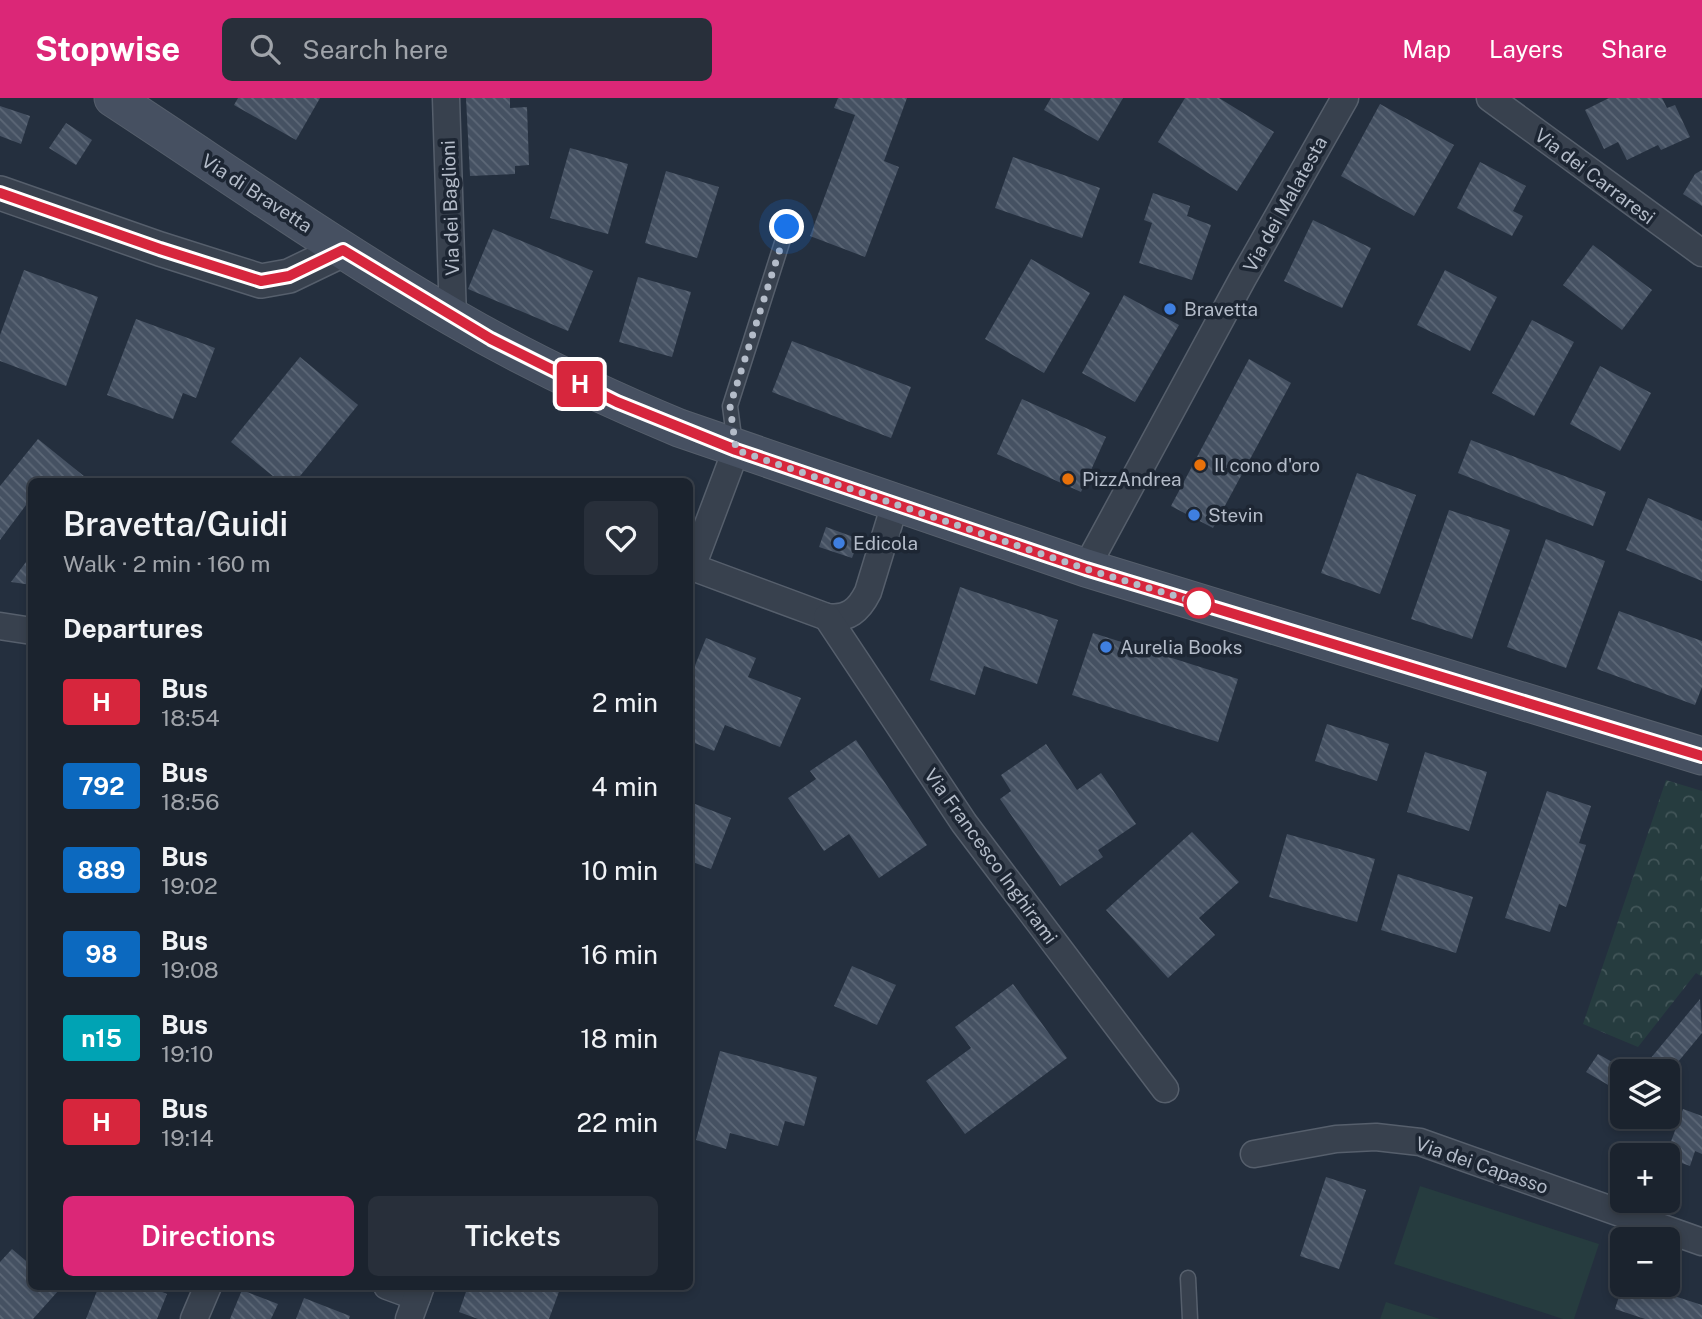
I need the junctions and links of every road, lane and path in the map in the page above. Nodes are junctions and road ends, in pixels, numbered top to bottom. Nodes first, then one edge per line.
1 (113, 98) edge
2 (446, 98) edge
3 (1345, 98) edge
4 (1490, 98) edge
5 (0, 193) edge
6 (787, 227) dead end
7 (343, 250) junction
8 (1702, 253) edge
9 (453, 318) junction
10 (736, 450) junction
11 (895, 504) junction
12 (693, 565) edge
13 (1086, 569) junction
14 (693, 571) edge
15 (827, 617) junction
16 (0, 626) edge
17 (28, 630) edge
18 (1702, 755) edge
19 (1165, 1089) dead end
20 (1254, 1154) dead end
21 (1702, 1242) edge
22 (1188, 1278) dead end
23 (206, 1290) edge
24 (395, 1290) edge
25 (416, 1301) edge
26 (194, 1319) edge
27 (1190, 1319) edge

1 - 7 main road, Via di Bravetta
2 - 9 street, Via dei Baglioni
3 - 13 street, Via dei Malatesta
4 - 8 street, Via dei Carraresi
5 - 7 street
6 - 10 lane
7 - 9 main road, Via di Bravetta
9 - 10 main road, Via di Bravetta
10 - 11 main road, Via di Bravetta
10 - 12 street
11 - 13 main road, Via di Bravetta
11 - 15 street
13 - 18 main road, Via di Bravetta
14 - 15 street
15 - 19 street, Via Francesco Inghirami
16 - 17 street
20 - 21 street, Via dei Capasso
22 - 27 lane
23 - 26 street
24 - 25 street

